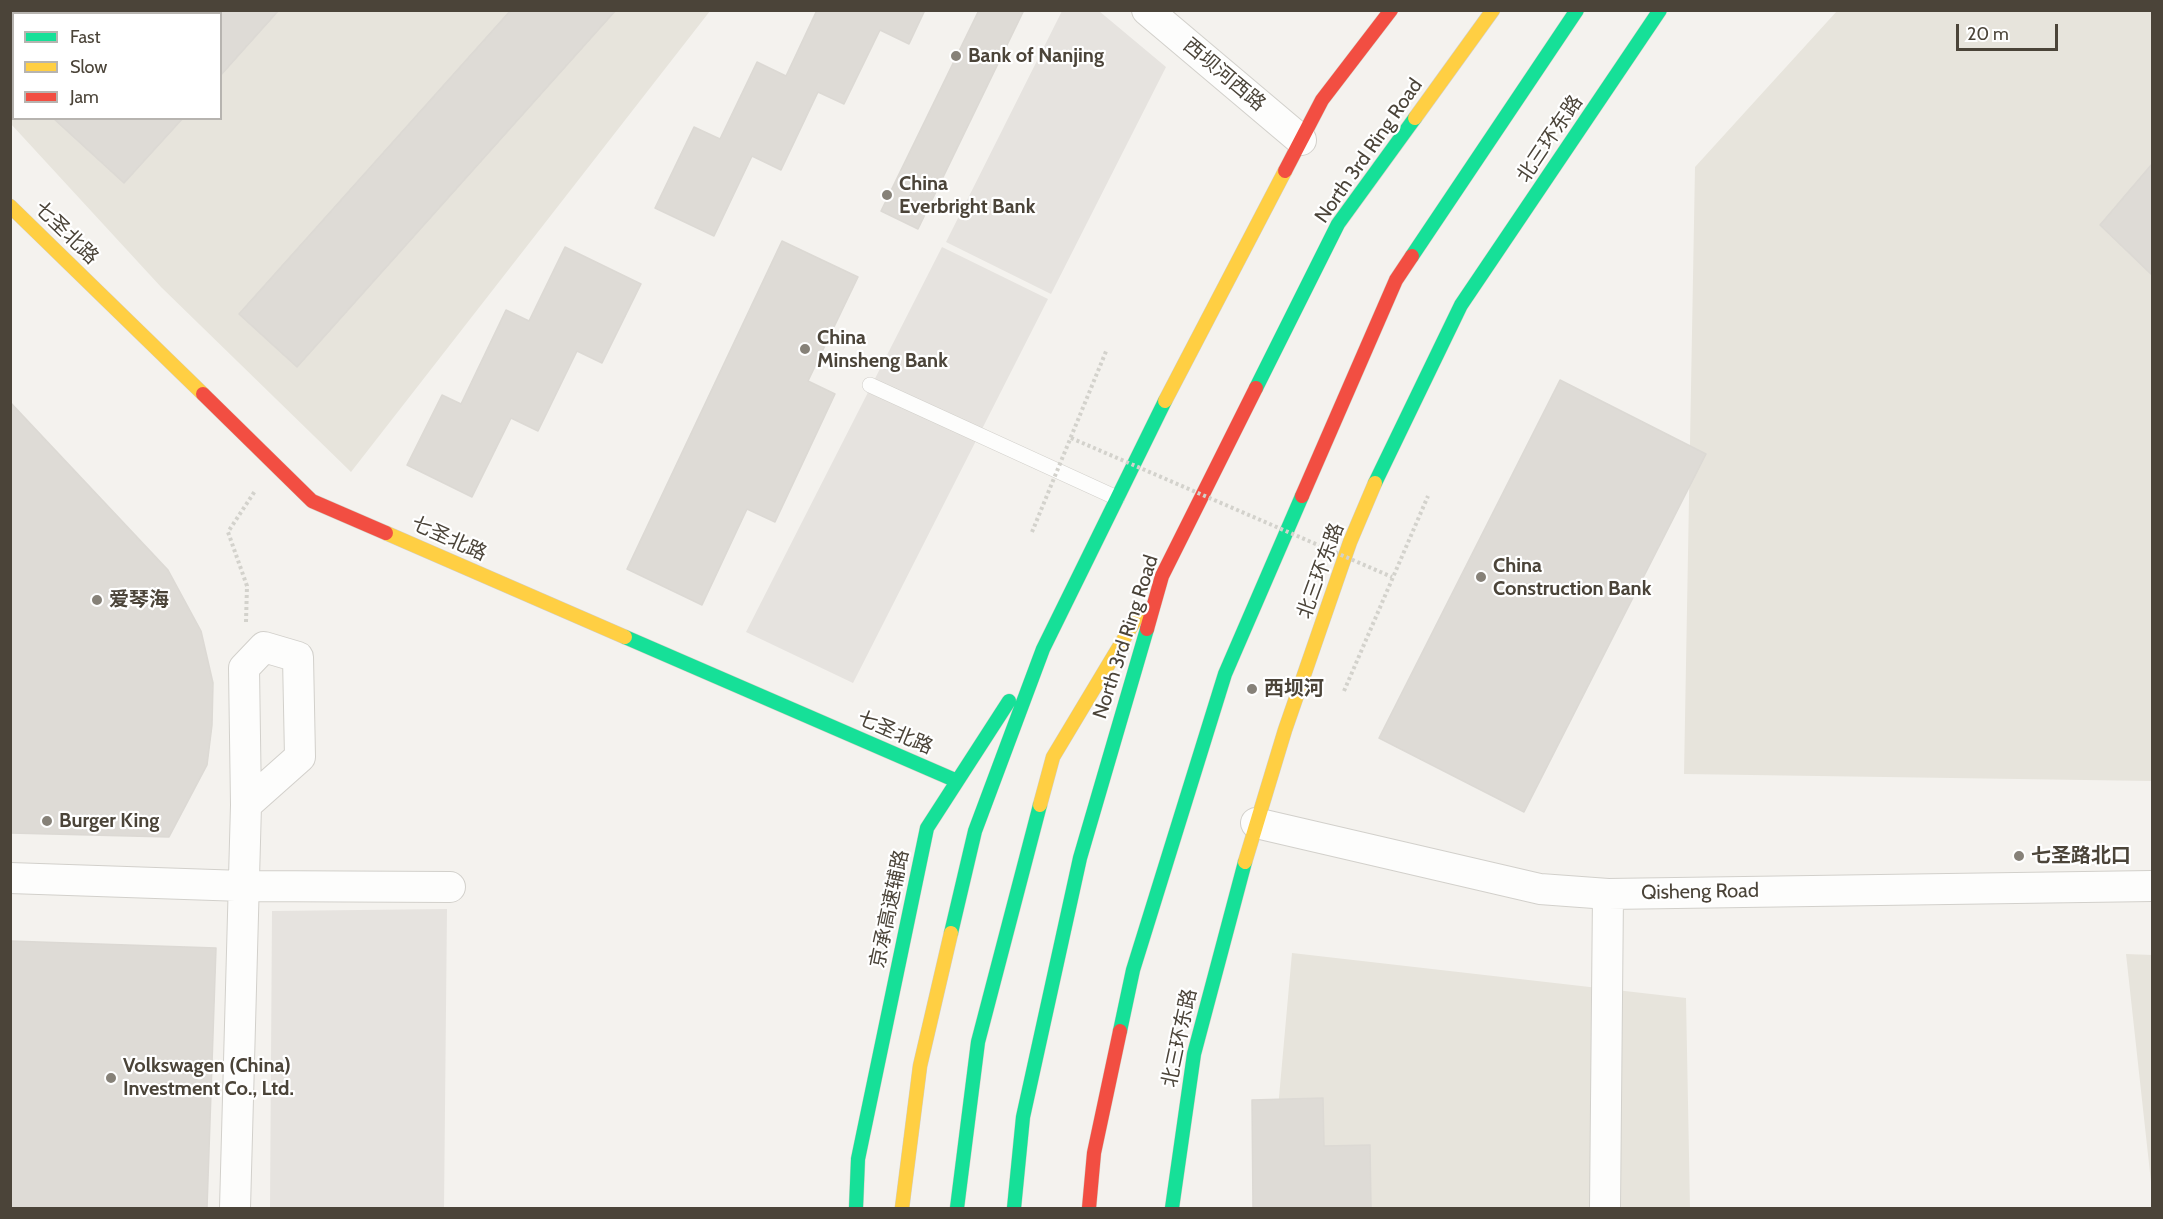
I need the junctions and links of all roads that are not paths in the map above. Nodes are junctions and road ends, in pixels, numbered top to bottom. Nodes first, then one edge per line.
1 (1147, 10) edge
2 (1391, 10) edge
3 (1493, 10) edge
4 (1577, 10) edge
5 (1660, 10) edge
6 (1301, 140) junction
7 (10, 206) edge
8 (870, 384) dead end
9 (1117, 498) junction
10 (1161, 576) junction
11 (1043, 649) junction
12 (957, 781) junction
13 (246, 805) junction
14 (1256, 823) junction
15 (10, 878) edge
16 (243, 886) junction
17 (2152, 886) edge
18 (450, 887) dead end
19 (1608, 894) junction
20 (235, 1209) edge
21 (856, 1209) edge
22 (902, 1209) edge
23 (957, 1209) edge
24 (1014, 1209) edge
25 (1089, 1209) edge
26 (1172, 1209) edge
27 (1605, 1209) edge

1 - 6 street, 西坝河西路
2 - 6 main road
3 - 10 main road, North 3rd Ring Road
4 - 25 main road
5 - 14 main road, 北三环东路
6 - 9 main road
7 - 12 main road, 七圣北路
8 - 9 lane
9 - 11 main road
10 - 23 main road
10 - 24 main road, North 3rd Ring Road
11 - 12 main road, 京承高速辅路
11 - 22 main road
12 - 21 main road, 京承高速辅路
13 - 13 street
13 - 16 street
14 - 19 street, Qisheng Road
14 - 26 main road, 北三环东路
15 - 16 street
16 - 18 street
16 - 20 street
17 - 19 street, Qisheng Road
19 - 27 street

